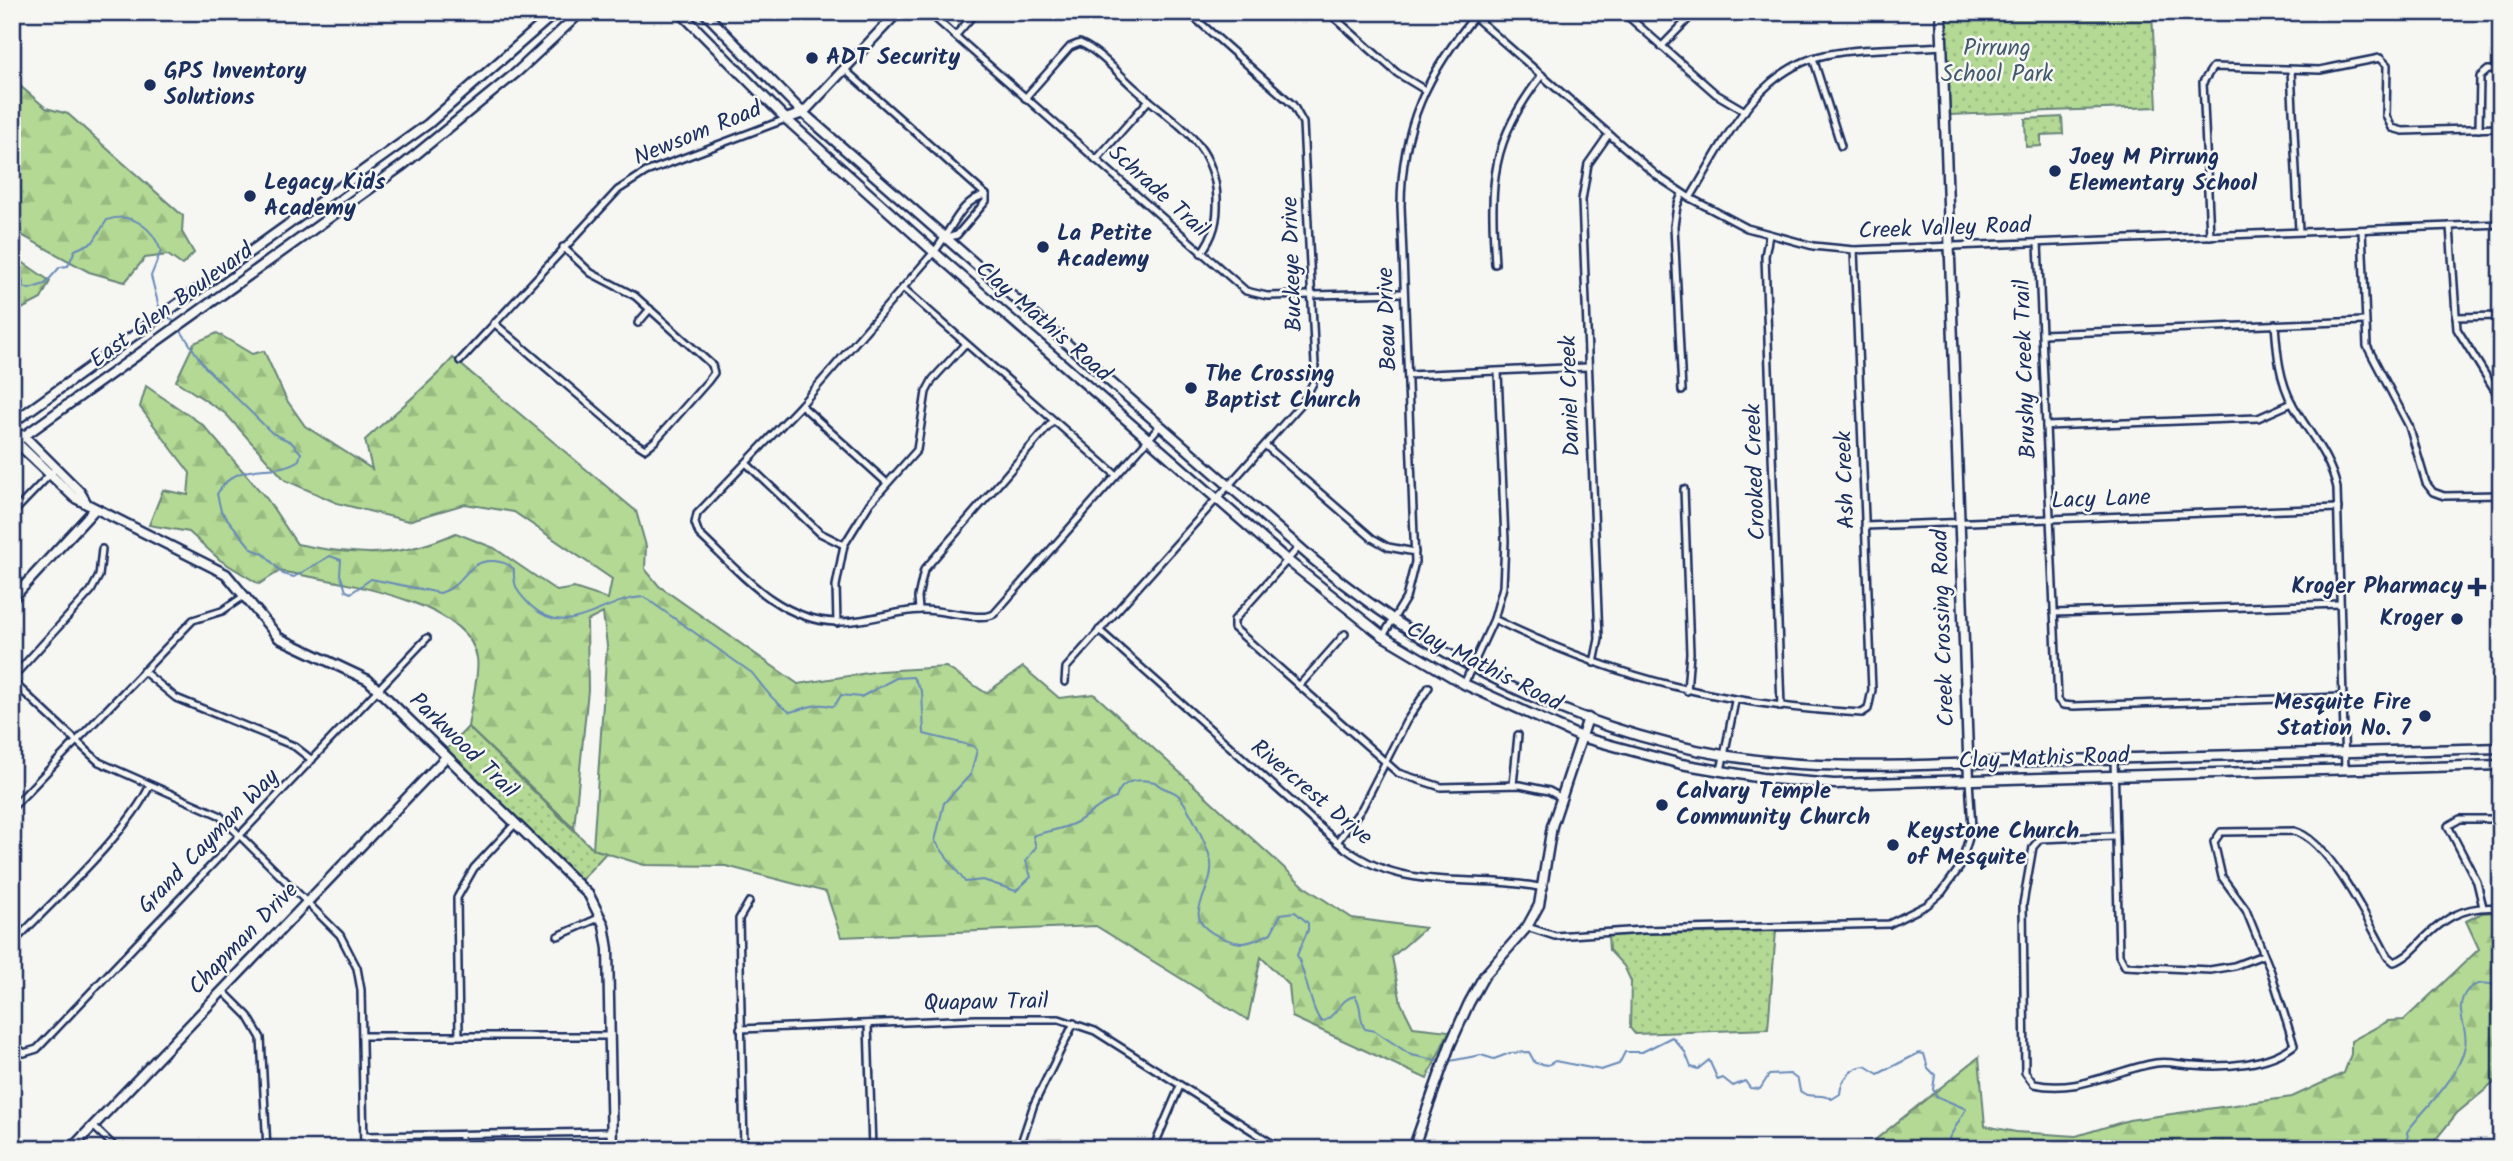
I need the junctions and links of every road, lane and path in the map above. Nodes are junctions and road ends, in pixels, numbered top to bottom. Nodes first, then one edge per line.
1 (556, 12) edge
2 (581, 12) edge
3 (680, 12) edge
4 (704, 12) edge
5 (898, 12) edge
6 (928, 12) edge
7 (976, 12) edge
8 (1188, 12) edge
9 (1328, 12) edge
10 (1623, 12) edge
11 (1695, 12) edge
12 (1941, 12) edge
13 (1474, 14) edge
14 (956, 35) junction
15 (1943, 46) junction
16 (1661, 47) junction
17 (1813, 58) junction
18 (844, 69) junction
19 (2501, 70) edge
20 (2291, 71) junction
21 (1542, 75) junction
22 (1425, 90) junction
23 (1025, 98) junction
24 (1149, 100) junction
25 (1745, 111) junction
26 (803, 113) junction
27 (786, 119) junction
28 (2501, 128) edge
29 (2479, 129) junction
30 (1609, 134) junction
31 (1840, 146) dead end
32 (1096, 160) junction
33 (1682, 194) junction
34 (986, 195) junction
35 (1690, 198) junction
36 (323, 199) junction
37 (963, 211) junction
38 (333, 213) junction
39 (972, 218) junction
40 (2501, 224) edge
41 (2450, 226) junction
42 (2362, 230) junction
43 (2300, 231) junction
44 (1769, 235) junction
45 (2210, 236) junction
46 (947, 238) junction
47 (2038, 243) junction
48 (1948, 245) junction
49 (563, 247) junction
50 (1854, 250) junction
51 (934, 253) junction
52 (1201, 253) junction
53 (1494, 264) dead end
54 (903, 288) junction
55 (1404, 293) junction
56 (1312, 296) junction
57 (1014, 297) junction
58 (650, 309) junction
59 (1002, 312) junction
60 (2501, 316) edge
61 (2456, 317) junction
62 (2364, 321) junction
63 (494, 323) junction
64 (638, 323) dead end
65 (2275, 324) junction
66 (2042, 334) junction
67 (965, 344) junction
68 (460, 361) dead end
69 (1587, 367) junction
70 (1498, 372) junction
71 (1408, 375) junction
72 (1682, 391) dead end
73 (2501, 400) edge
74 (2292, 403) junction
75 (801, 405) junction
76 (1053, 421) junction
77 (12, 423) edge
78 (1160, 426) junction
79 (2046, 426) junction
80 (12, 432) edge
81 (24, 436) junction
82 (1147, 440) junction
83 (13, 442) edge
84 (1266, 446) junction
85 (746, 463) junction
86 (53, 471) junction
87 (1116, 475) junction
88 (887, 483) junction
89 (1228, 486) junction
90 (1684, 489) dead end
91 (2501, 495) edge
92 (1216, 499) junction
93 (2338, 508) junction
94 (95, 509) junction
95 (12, 514) edge
96 (2050, 519) junction
97 (1959, 523) junction
98 (1865, 526) junction
99 (844, 545) junction
100 (1299, 547) junction
101 (102, 549) dead end
102 (1415, 552) junction
103 (1287, 560) junction
104 (246, 595) junction
105 (12, 599) edge
106 (2340, 604) junction
107 (919, 610) junction
108 (2054, 613) junction
109 (1494, 619) junction
110 (1394, 622) junction
111 (837, 623) junction
112 (1099, 630) junction
113 (1345, 634) dead end
114 (1383, 636) junction
115 (427, 638) dead end
116 (1594, 663) junction
117 (1472, 670) junction
118 (143, 671) junction
119 (12, 679) edge
120 (1065, 682) dead end
121 (1464, 684) junction
122 (1298, 686) junction
123 (1429, 687) dead end
124 (378, 690) junction
125 (1687, 691) junction
126 (2342, 697) junction
127 (1734, 701) junction
128 (1781, 707) junction
129 (1588, 718) junction
130 (1518, 735) dead end
131 (1581, 737) junction
132 (76, 740) junction
133 (2501, 748) edge
134 (2435, 749) junction
135 (2344, 751) junction
136 (1725, 754) junction
137 (2249, 754) junction
138 (446, 757) junction
139 (2114, 759) junction
140 (312, 760) junction
141 (1968, 762) junction
142 (1387, 764) junction
143 (2501, 765) edge
144 (2436, 767) junction
145 (2345, 770) junction
146 (1721, 771) junction
147 (2249, 773) junction
148 (2114, 776) junction
149 (1969, 780) junction
150 (150, 785) junction
151 (1513, 785) junction
152 (1560, 797) junction
153 (12, 808) edge
154 (2501, 819) edge
155 (515, 824) junction
156 (240, 834) junction
157 (2114, 836) junction
158 (1337, 842) junction
159 (1544, 888) junction
160 (308, 901) junction
161 (749, 902) dead end
162 (2483, 907) junction
163 (2501, 908) edge
164 (601, 917) junction
165 (1527, 927) junction
166 (558, 936) dead end
167 (12, 944) edge
168 (2263, 955) junction
169 (222, 990) junction
170 (1073, 1023) junction
171 (868, 1024) junction
172 (740, 1030) junction
173 (459, 1036) junction
174 (610, 1036) junction
175 (362, 1037) junction
176 (12, 1043) edge
177 (1180, 1086) junction
178 (93, 1126) junction
179 (612, 1132) junction
180 (461, 1135) junction
181 (363, 1136) junction
182 (71, 1149) edge
183 (117, 1149) edge
184 (267, 1149) edge
185 (364, 1149) edge
186 (461, 1149) edge
187 (612, 1149) edge
188 (744, 1149) edge
189 (872, 1149) edge
190 (1019, 1149) edge
191 (1153, 1149) edge
192 (1281, 1149) edge
193 (1413, 1149) edge

1 - 36 main road, East Glen Boulevard
2 - 38 main road, East Glen Boulevard
3 - 27 main road, Clay Mathis Road
4 - 26 main road, Clay Mathis Road
5 - 18 main road, Newsom Road
6 - 14 street, Schrade Trail
7 - 14 street
8 - 56 street, Buckeye Drive
9 - 22 street
10 - 16 street
11 - 16 street
12 - 15 main road, Creek Crossing Road
13 - 21 street, Creek Valley Road
13 - 22 street, Beau Drive
14 - 23 street, Schrade Trail
15 - 17 street
15 - 48 main road, Creek Crossing Road
16 - 25 street
17 - 25 street
17 - 31 street
18 - 26 main road, Newsom Road
18 - 34 street
19 - 29 street
20 - 29 street
20 - 43 street
20 - 45 street
21 - 30 street, Creek Valley Road
21 - 53 street
22 - 55 street, Beau Drive
23 - 24 street
23 - 32 street, Schrade Trail
24 - 32 street
24 - 52 street
25 - 35 street
26 - 27 main road, Newsom Road
26 - 46 main road, Clay Mathis Road
27 - 49 street, Newsom Road
27 - 51 main road, Clay Mathis Road
28 - 29 street
30 - 33 street, Creek Valley Road
30 - 69 street, Daniel Creek
32 - 52 street, Schrade Trail
33 - 35 street, Creek Valley Road
33 - 72 street
34 - 37 street
34 - 39 street
35 - 44 street, Creek Valley Road
36 - 38 main road
36 - 77 main road, East Glen Boulevard
37 - 39 street
37 - 46 street
38 - 81 main road, East Glen Boulevard
39 - 46 street
40 - 41 street, Creek Valley Road
41 - 42 street, Creek Valley Road
41 - 61 street
42 - 43 street, Creek Valley Road
42 - 62 street
43 - 45 street, Creek Valley Road
44 - 50 street, Creek Valley Road
44 - 128 street, Crooked Creek
45 - 47 street, Creek Valley Road
46 - 51 street
46 - 57 main road, Clay Mathis Road
47 - 48 street, Creek Valley Road
47 - 66 street, Brushy Creek Trail
48 - 50 street, Creek Valley Road
48 - 97 main road, Creek Crossing Road
49 - 58 street
49 - 63 street, Newsom Road
50 - 98 street, Ash Creek
51 - 54 street
51 - 59 main road, Clay Mathis Road
52 - 56 street, Schrade Trail
54 - 67 street
54 - 75 street
55 - 56 street, Schrade Trail
55 - 71 street, Beau Drive
56 - 84 street, Buckeye Drive
57 - 59 main road
57 - 78 main road, Clay Mathis Road
58 - 63 street
58 - 64 street
59 - 82 main road, Clay Mathis Road
60 - 61 street
61 - 73 street
62 - 65 street
62 - 91 street
63 - 68 street, Newsom Road
65 - 66 street
65 - 74 street
66 - 79 street, Brushy Creek Trail
67 - 76 street
67 - 88 street
69 - 70 street
69 - 116 street, Daniel Creek
70 - 71 street
70 - 109 street
71 - 102 street, Beau Drive
74 - 79 street
74 - 93 street
75 - 85 street
75 - 88 street
76 - 87 street
76 - 107 street
78 - 82 street
78 - 89 main road, Clay Mathis Road
79 - 96 street, Brushy Creek Trail
80 - 81 main road, Parkwood Trail
81 - 83 main road, East Glen Boulevard
81 - 86 main road, Parkwood Trail
82 - 87 street
82 - 92 main road, Clay Mathis Road
83 - 86 main road, Parkwood Trail
84 - 89 street, Buckeye Drive
84 - 102 street
85 - 99 street
85 - 111 street
86 - 94 main road, Parkwood Trail
86 - 95 street
87 - 107 street
88 - 99 street
89 - 92 street, Buckeye Drive
89 - 100 main road, Clay Mathis Road
90 - 125 street
92 - 103 main road, Clay Mathis Road
92 - 112 street, Buckeye Drive
93 - 96 street, Lacy Lane
93 - 106 street
94 - 104 main road, Parkwood Trail
94 - 105 main road
96 - 97 street, Lacy Lane
96 - 108 street, Brushy Creek Trail
97 - 98 street, Lacy Lane
97 - 141 main road, Creek Crossing Road
98 - 128 street, Ash Creek
99 - 111 street
100 - 103 street
100 - 110 main road, Clay Mathis Road
101 - 119 street
102 - 110 street, Beau Drive
103 - 114 main road, Clay Mathis Road
103 - 122 street
104 - 118 street
104 - 124 main road, Parkwood Trail
106 - 108 street
106 - 126 street
107 - 111 street
108 - 126 street, Brushy Creek Trail
109 - 116 street
109 - 117 street
110 - 114 street, Beau Drive
110 - 117 main road, Clay Mathis Road
112 - 120 street, Buckeye Drive
112 - 158 street, Rivercrest Drive
113 - 122 street
114 - 121 main road, Clay Mathis Road
115 - 124 street, Grand Cayman Way
116 - 125 street
117 - 121 street
117 - 129 main road, Clay Mathis Road
118 - 132 street
118 - 140 street
119 - 132 street
121 - 131 main road, Clay Mathis Road
122 - 142 street
123 - 142 street
124 - 138 main road, Parkwood Trail
124 - 140 street, Grand Cayman Way
125 - 127 street
126 - 135 street
127 - 128 street
127 - 136 street
129 - 131 main road
129 - 136 main road, Clay Mathis Road
130 - 151 street
131 - 146 main road, Clay Mathis Road
131 - 152 main road
132 - 150 street
132 - 153 street
133 - 134 main road, Clay Mathis Road
134 - 135 main road, Clay Mathis Road
134 - 144 main road
135 - 137 main road, Clay Mathis Road
135 - 145 street
136 - 141 main road, Clay Mathis Road
136 - 146 street
137 - 139 main road, Clay Mathis Road
137 - 147 main road
138 - 155 main road, Parkwood Trail
138 - 160 main road, Chapman Drive
139 - 141 main road, Clay Mathis Road
139 - 148 street
140 - 156 street, Grand Cayman Way
141 - 149 main road, Creek Crossing Road
142 - 151 street
142 - 158 street
143 - 144 main road, Clay Mathis Road
144 - 145 main road, Clay Mathis Road
145 - 147 main road, Clay Mathis Road
146 - 149 main road, Clay Mathis Road
147 - 148 main road, Clay Mathis Road
148 - 149 main road, Clay Mathis Road
148 - 157 street
149 - 165 street, Creek Crossing Road
150 - 156 street
150 - 167 street
151 - 152 street
152 - 159 main road
154 - 162 street
155 - 164 main road, Parkwood Trail
155 - 173 street
156 - 160 street
156 - 176 street, Grand Cayman Way
157 - 168 street
157 - 168 street
158 - 159 street, Rivercrest Drive
159 - 165 main road
160 - 169 main road, Chapman Drive
160 - 175 street
161 - 172 street
162 - 163 street
162 - 168 street
164 - 166 street
164 - 174 main road, Parkwood Trail
165 - 193 main road
169 - 178 main road, Chapman Drive
169 - 184 street
170 - 171 street, Quapaw Trail
170 - 177 street, Quapaw Trail
170 - 190 street
171 - 172 street, Quapaw Trail
171 - 189 street
172 - 188 street
173 - 174 street
173 - 175 street
174 - 179 main road, Parkwood Trail
175 - 181 street
177 - 191 street
177 - 192 street, Quapaw Trail
178 - 182 main road, Chapman Drive
178 - 183 street
179 - 180 street
179 - 187 main road, Parkwood Trail
180 - 181 street
180 - 186 street
181 - 185 street

